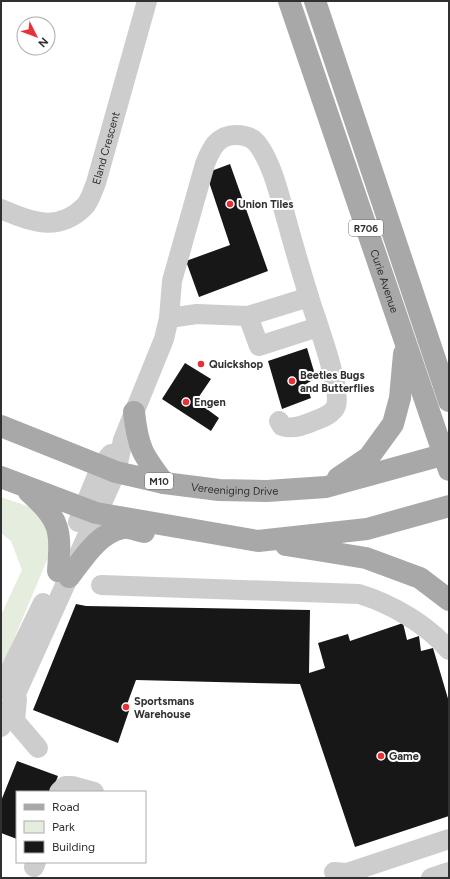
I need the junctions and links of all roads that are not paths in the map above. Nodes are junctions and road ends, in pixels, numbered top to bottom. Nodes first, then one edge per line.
1 (147, 1) edge
2 (289, 1) edge
3 (315, 1) edge
4 (1, 209) edge
5 (413, 291) junction
6 (309, 297) junction
7 (248, 316) junction
8 (169, 318) junction
9 (318, 326) junction
10 (405, 345) junction
11 (449, 364) edge
12 (449, 401) edge
13 (134, 412) junction
14 (279, 421) dead end
15 (1, 426) edge
16 (447, 460) edge
17 (109, 469) junction
18 (1, 477) edge
19 (164, 482) junction
20 (23, 486) junction
21 (326, 487) junction
22 (449, 506) edge
23 (90, 510) junction
24 (258, 541) junction
25 (64, 574) junction
26 (101, 585) dead end
27 (449, 600) edge
28 (449, 650) edge
29 (8, 682) edge
30 (1, 727) edge
31 (1, 734) edge
32 (60, 791) edge
33 (90, 791) edge
34 (449, 839) edge
35 (334, 872) dead end
36 (449, 872) edge
37 (431, 878) edge

1 - 4 street, Eland Crescent
2 - 10 main road, Curie Avenue / R706
3 - 5 main road, R706
5 - 11 main road
5 - 12 main road, R706
6 - 7 street
6 - 8 street
6 - 9 street
7 - 8 street
7 - 9 street
8 - 13 street
9 - 14 street
10 - 16 main road, Curie Avenue / R706
10 - 21 main road
13 - 17 street
13 - 19 main road
15 - 17 main road, Vereeniging Drive / M10
16 - 21 main road, Vereeniging Drive / M10
17 - 19 main road, Vereeniging Drive / M10
17 - 23 street
18 - 20 main road
19 - 21 main road, Vereeniging Drive / M10
20 - 23 main road
20 - 25 main road
22 - 24 main road
23 - 24 main road
23 - 25 street
24 - 25 main road
24 - 27 main road
25 - 29 street
26 - 28 street
29 - 30 street
29 - 31 street
32 - 33 street
34 - 35 street
36 - 37 street

